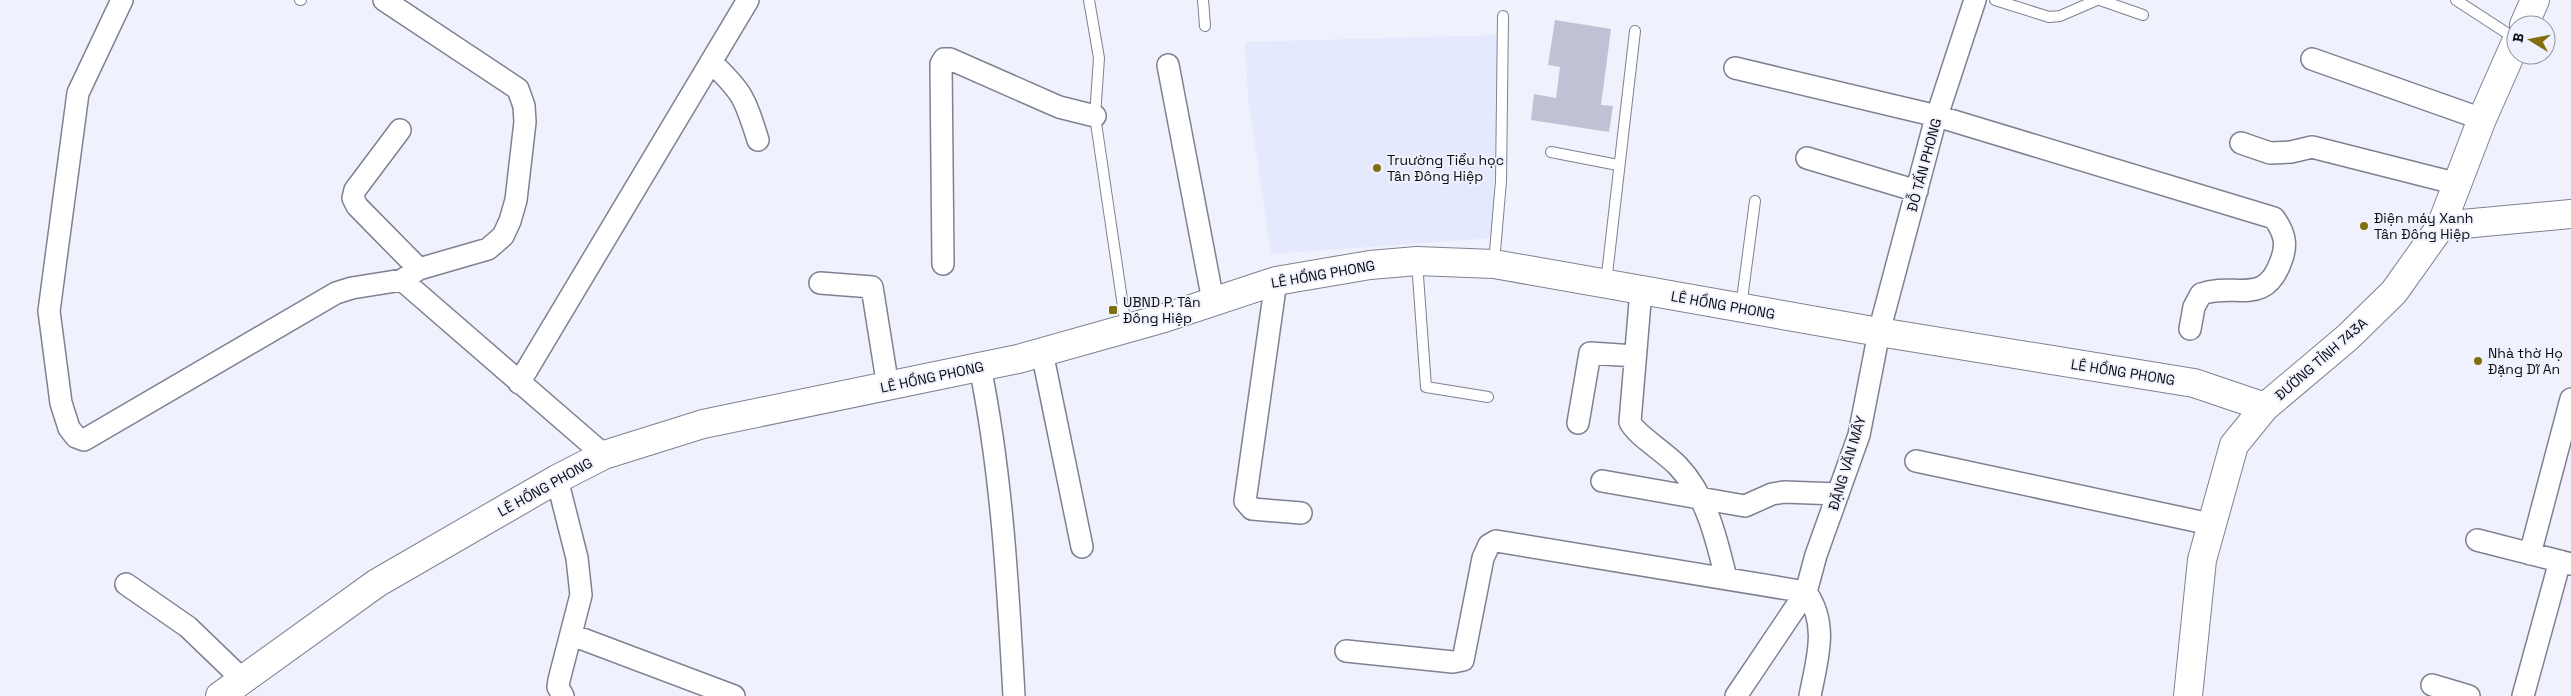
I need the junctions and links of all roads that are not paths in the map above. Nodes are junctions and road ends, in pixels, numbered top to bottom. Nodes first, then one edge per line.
1 (122, 0) edge
2 (384, 0) edge
3 (748, 0) edge
4 (1089, 0) edge
5 (1203, 0) edge
6 (1975, 0) edge
7 (1996, 0) edge
8 (2099, 0) edge
9 (2456, 0) edge
10 (2535, 0) edge
11 (417, 10) edge
12 (2143, 15) dead end
13 (2528, 15) edge
14 (1503, 16) dead end
15 (1205, 26) dead end
16 (1635, 31) dead end
17 (2506, 34) edge
18 (2312, 59) dead end
19 (711, 62) junction
20 (2506, 64) edge
21 (1168, 65) dead end
22 (1735, 68) dead end
23 (1095, 116) junction
24 (1937, 116) junction
25 (2482, 119) junction
26 (400, 130) dead end
27 (758, 140) dead end
28 (2241, 143) dead end
29 (1551, 152) dead end
30 (1806, 158) dead end
31 (1618, 165) junction
32 (2458, 184) junction
33 (1917, 191) junction
34 (1755, 201) dead end
35 (2571, 214) edge
36 (2442, 226) junction
37 (1417, 261) junction
38 (944, 264) dead end
39 (1494, 264) junction
40 (410, 274) junction
41 (1276, 281) junction
42 (820, 284) dead end
43 (1606, 284) junction
44 (1641, 290) junction
45 (1213, 301) junction
46 (1740, 308) junction
47 (1126, 328) junction
48 (2190, 329) dead end
49 (1879, 332) junction
50 (1042, 352) junction
51 (1635, 356) junction
52 (980, 367) junction
53 (519, 383) junction
54 (888, 387) junction
55 (1488, 397) dead end
56 (2571, 399) edge
57 (2265, 407) junction
58 (1578, 423) dead end
59 (604, 455) junction
60 (1916, 460) dead end
61 (557, 478) junction
62 (1602, 481) dead end
63 (1838, 494) junction
64 (1700, 496) junction
65 (1301, 513) dead end
66 (2210, 524) junction
67 (2477, 540) dead end
68 (1082, 547) dead end
69 (2530, 554) junction
70 (2565, 563) edge
71 (1726, 578) junction
72 (126, 584) dead end
73 (1806, 592) junction
74 (572, 635) junction
75 (1346, 652) dead end
76 (2432, 685) dead end
77 (227, 692) edge
78 (563, 696) edge
79 (734, 696) edge
80 (1014, 696) edge
81 (1736, 696) edge
82 (1810, 696) edge
83 (2188, 696) edge
84 (2469, 696) edge
85 (2523, 696) edge

1 - 40 street
2 - 11 street
3 - 19 street
4 - 23 lane
5 - 15 lane
6 - 24 street, ĐỖ TẤN PHONG
7 - 8 lane
8 - 12 lane
9 - 17 lane
10 - 13 main road
11 - 40 street
14 - 39 lane
16 - 31 lane
18 - 25 street
19 - 27 street
19 - 53 street
20 - 25 main road, ĐƯỜNG TỈNH 743A
21 - 45 street
22 - 24 street
23 - 38 street
23 - 47 lane
24 - 33 street, ĐỖ TẤN PHONG
24 - 48 street
25 - 32 main road, ĐƯỜNG TỈNH 743A
26 - 40 street
28 - 32 street
29 - 31 lane
30 - 33 street
31 - 43 lane
32 - 36 main road, ĐƯỜNG TỈNH 743A
33 - 49 street, ĐỖ TẤN PHONG
34 - 46 lane
35 - 36 main road
36 - 57 main road, ĐƯỜNG TỈNH 743A
37 - 39 main road, LÊ HỒNG PHONG
37 - 41 main road, LÊ HỒNG PHONG
37 - 55 lane
39 - 43 main road, LÊ HỒNG PHONG
40 - 53 street
41 - 45 main road, LÊ HỒNG PHONG
41 - 65 street
42 - 54 street
43 - 44 main road, LÊ HỒNG PHONG
44 - 46 main road, LÊ HỒNG PHONG
44 - 51 street
45 - 47 main road, LÊ HỒNG PHONG
46 - 49 main road, LÊ HỒNG PHONG
47 - 50 main road, LÊ HỒNG PHONG
49 - 57 main road, LÊ HỒNG PHONG
49 - 63 street, ĐẶNG VĂN MÂY
50 - 52 main road, LÊ HỒNG PHONG
50 - 68 street
51 - 58 street
51 - 64 street
52 - 54 main road, LÊ HỒNG PHONG
52 - 80 street
53 - 59 street
54 - 59 main road, LÊ HỒNG PHONG
56 - 69 street
57 - 66 main road, ĐƯỜNG TỈNH 743A
59 - 61 main road, LÊ HỒNG PHONG
60 - 66 street
61 - 74 street
61 - 77 main road, LÊ HỒNG PHONG
62 - 64 street
63 - 64 street
63 - 73 street, ĐẶNG VĂN MÂY
64 - 71 street
66 - 83 main road, ĐƯỜNG TỈNH 743A
67 - 69 street
69 - 70 street
70 - 85 street
71 - 73 street
71 - 75 street
72 - 77 street
73 - 81 street, ĐẶNG VĂN MÂY
73 - 82 street
74 - 78 street
74 - 79 street
76 - 84 street

